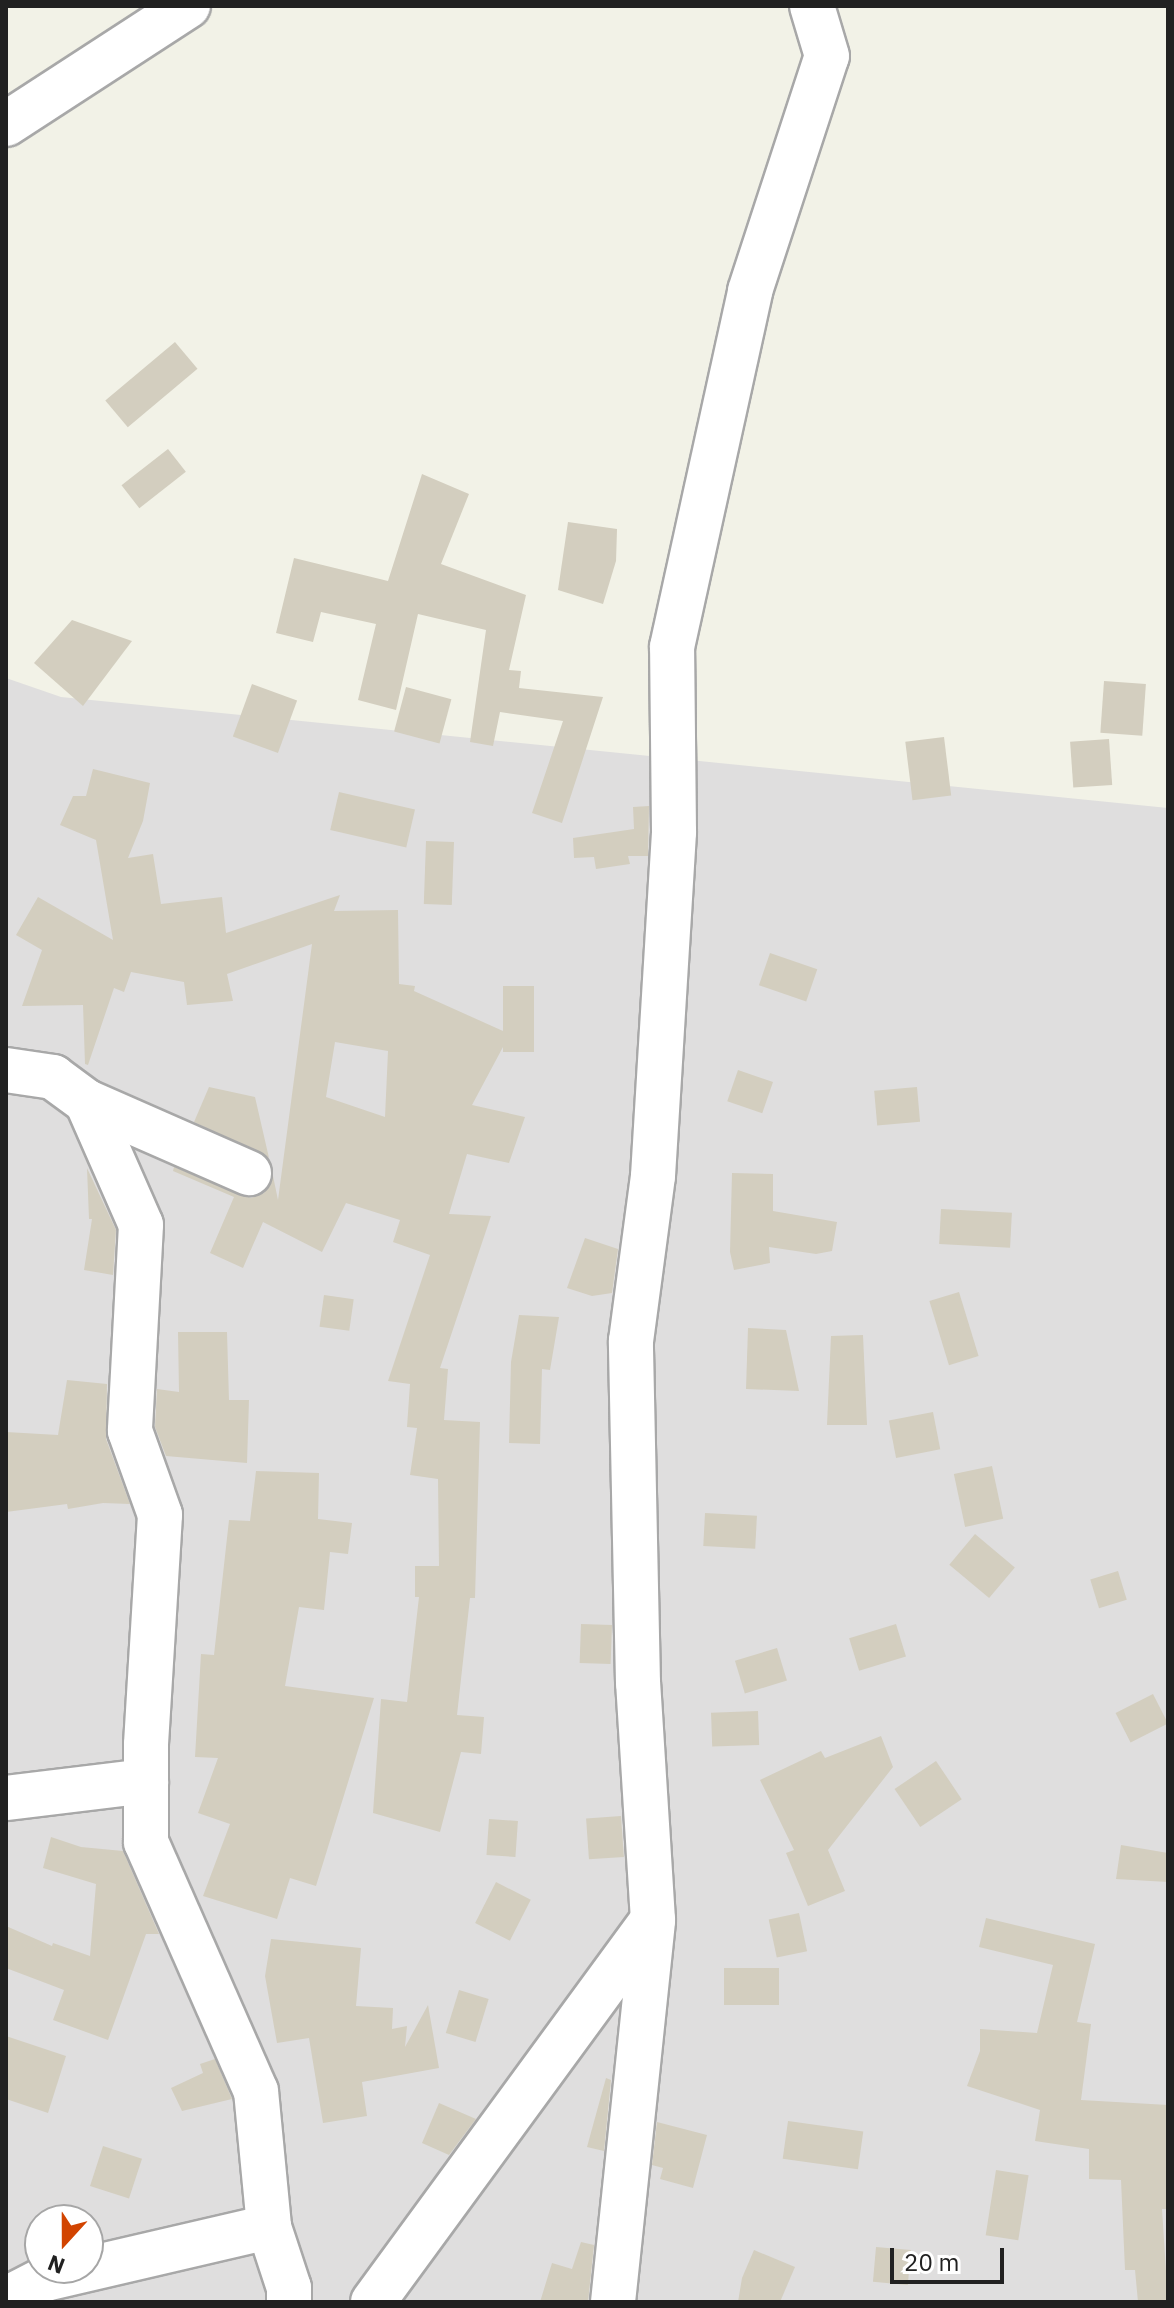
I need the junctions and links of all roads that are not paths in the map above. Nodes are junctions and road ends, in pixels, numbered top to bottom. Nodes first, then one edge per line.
1 (188, 6) edge
2 (812, 6) edge
3 (6, 124) edge
4 (6, 1070) edge
5 (87, 1102) junction
6 (249, 1173) dead end
7 (146, 1781) junction
8 (6, 1798) edge
9 (653, 1920) junction
10 (269, 2227) junction
11 (6, 2299) edge
12 (289, 2302) edge
13 (373, 2302) edge
14 (613, 2302) edge

1 - 3 street
2 - 9 street
4 - 5 street
5 - 6 street
5 - 7 street
7 - 8 street
7 - 10 street
9 - 13 street
9 - 14 street
10 - 11 street
10 - 12 street

